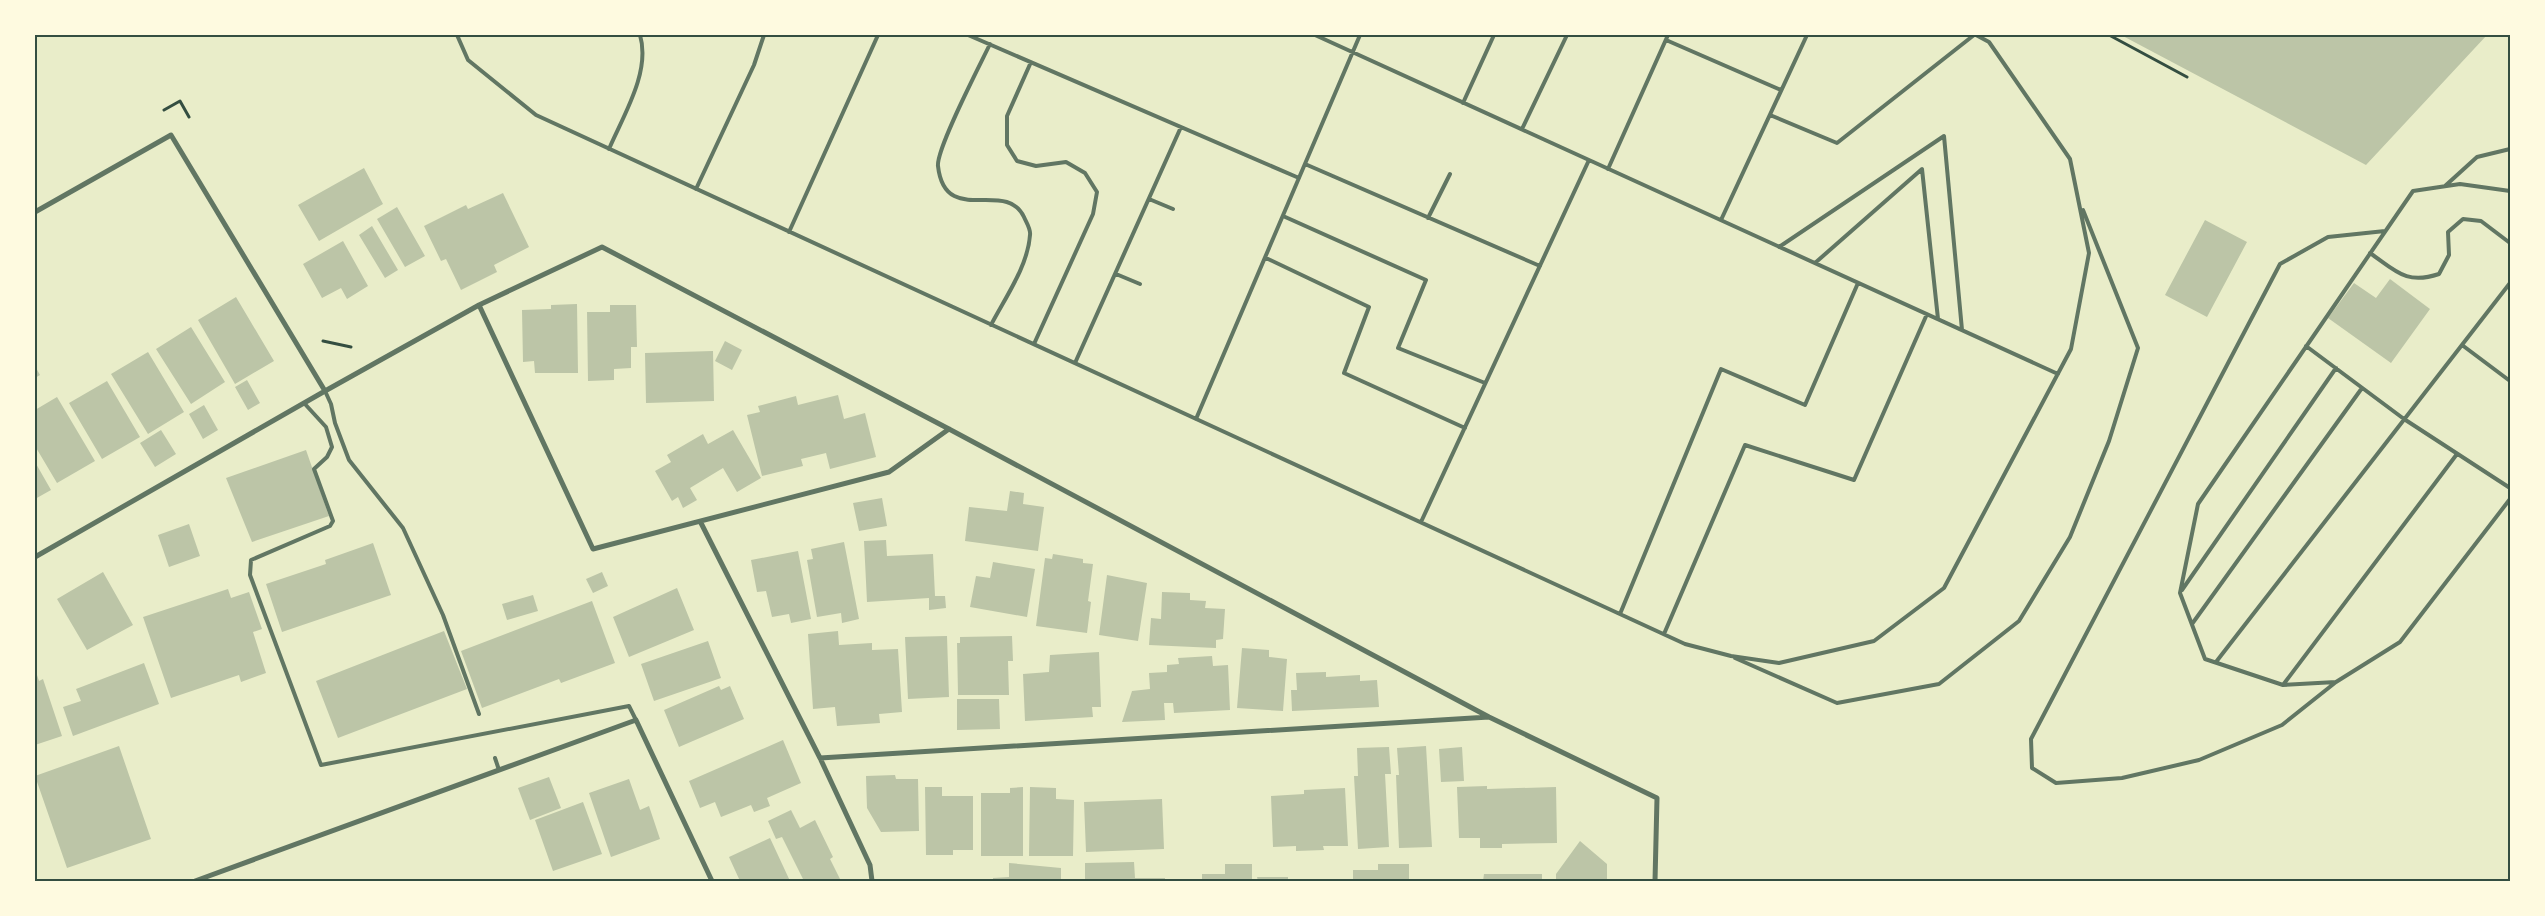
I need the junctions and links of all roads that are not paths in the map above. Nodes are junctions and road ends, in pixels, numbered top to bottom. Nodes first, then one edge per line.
1 (457, 35) edge
2 (640, 35) edge
3 (764, 35) edge
4 (878, 35) edge
5 (968, 35) edge
6 (1315, 35) edge
7 (1360, 35) edge
8 (1494, 35) edge
9 (1567, 35) edge
10 (1668, 35) edge
11 (1807, 35) edge
12 (1975, 35) edge
13 (1666, 40) junction
14 (990, 44) junction
15 (1353, 52) junction
16 (1031, 62) junction
17 (1781, 90) junction
18 (1463, 102) junction
19 (1770, 114) junction
20 (1181, 127) junction
21 (1522, 129) junction
22 (2510, 148) edge
23 (609, 149) junction
24 (1589, 160) junction
25 (1305, 164) junction
26 (1608, 169) junction
27 (1450, 174) dead end
28 (1299, 178) junction
29 (2445, 186) junction
30 (696, 189) junction
31 (2510, 191) edge
32 (1149, 199) junction
33 (2079, 201) junction
34 (1173, 209) dead end
35 (35, 212) edge
36 (1283, 216) junction
37 (1428, 218) junction
38 (1721, 220) junction
39 (2385, 231) junction
40 (789, 232) junction
41 (2510, 243) edge
42 (1779, 247) junction
43 (2370, 253) junction
44 (1266, 258) junction
45 (1815, 263) junction
46 (1540, 266) junction
47 (1116, 274) junction
48 (1858, 282) junction
49 (2510, 283) edge
50 (1140, 284) dead end
51 (479, 305) junction
52 (1928, 314) junction
53 (1938, 319) junction
54 (991, 325) junction
55 (1962, 330) junction
56 (1034, 344) junction
57 (2462, 345) junction
58 (2306, 346) junction
59 (1075, 363) junction
60 (2336, 368) junction
61 (2058, 374) junction
62 (2510, 381) edge
63 (1485, 383) junction
64 (2362, 388) junction
65 (325, 392) junction
66 (304, 403) junction
67 (1196, 419) junction
68 (2404, 419) junction
69 (949, 428) junction
70 (1465, 428) junction
71 (2457, 454) junction
72 (2510, 488) edge
73 (2510, 499) edge
74 (1421, 522) junction
75 (701, 523) junction
76 (35, 557) edge
77 (2180, 593) junction
78 (1620, 614) junction
79 (2192, 624) junction
80 (1664, 634) junction
81 (1731, 656) junction
82 (2216, 662) junction
83 (2336, 682) junction
84 (2283, 685) junction
85 (479, 714) dead end
86 (1489, 717) junction
87 (636, 720) junction
88 (495, 758) dead end
89 (820, 758) junction
90 (499, 770) junction
91 (195, 881) edge
92 (712, 881) edge
93 (872, 881) edge
94 (1655, 881) edge

1 - 23 lane
2 - 23 lane
3 - 30 lane
4 - 40 lane
5 - 14 lane
6 - 15 lane
7 - 15 lane
8 - 18 lane
9 - 21 lane
10 - 13 lane
11 - 17 lane
12 - 19 lane
12 - 33 lane
13 - 17 lane
13 - 26 lane
14 - 16 lane
14 - 54 lane
15 - 18 lane
15 - 25 lane
16 - 20 lane
16 - 56 lane
17 - 19 lane
18 - 21 lane
19 - 38 lane
20 - 28 lane
20 - 32 lane
21 - 24 lane
22 - 29 lane
23 - 30 lane
24 - 26 lane
24 - 46 lane
25 - 28 lane
25 - 37 lane
26 - 38 lane
27 - 37 lane
28 - 36 lane
29 - 31 lane
29 - 39 lane
30 - 40 lane
32 - 34 lane
32 - 47 lane
33 - 61 lane
33 - 81 lane
35 - 65 street
36 - 44 lane
36 - 63 lane
37 - 46 lane
38 - 42 lane
39 - 43 lane
39 - 83 lane
40 - 54 lane
41 - 43 lane
42 - 45 lane
42 - 55 lane
43 - 58 lane
44 - 67 lane
44 - 70 lane
45 - 48 lane
45 - 53 lane
46 - 63 lane
47 - 50 lane
47 - 59 lane
48 - 52 lane
48 - 78 lane
49 - 57 lane
51 - 65 street
51 - 69 street
51 - 75 street
52 - 53 lane
52 - 80 lane
53 - 55 lane
54 - 56 lane
55 - 61 lane
56 - 59 lane
57 - 62 lane
57 - 68 lane
58 - 60 lane
58 - 77 lane
59 - 67 lane
60 - 64 lane
60 - 77 lane
61 - 81 lane
63 - 70 lane
64 - 68 lane
64 - 79 lane
65 - 66 street
65 - 85 lane
66 - 76 street
66 - 87 lane
67 - 74 lane
68 - 71 lane
68 - 82 lane
69 - 75 street
69 - 86 street
70 - 74 lane
71 - 72 lane
71 - 84 lane
73 - 83 lane
74 - 78 lane
75 - 89 street
77 - 79 lane
78 - 80 lane
79 - 82 lane
80 - 81 lane
82 - 84 lane
83 - 84 lane
86 - 89 street
86 - 94 street
87 - 90 street
87 - 92 street
88 - 90 lane
89 - 93 street
90 - 91 street

